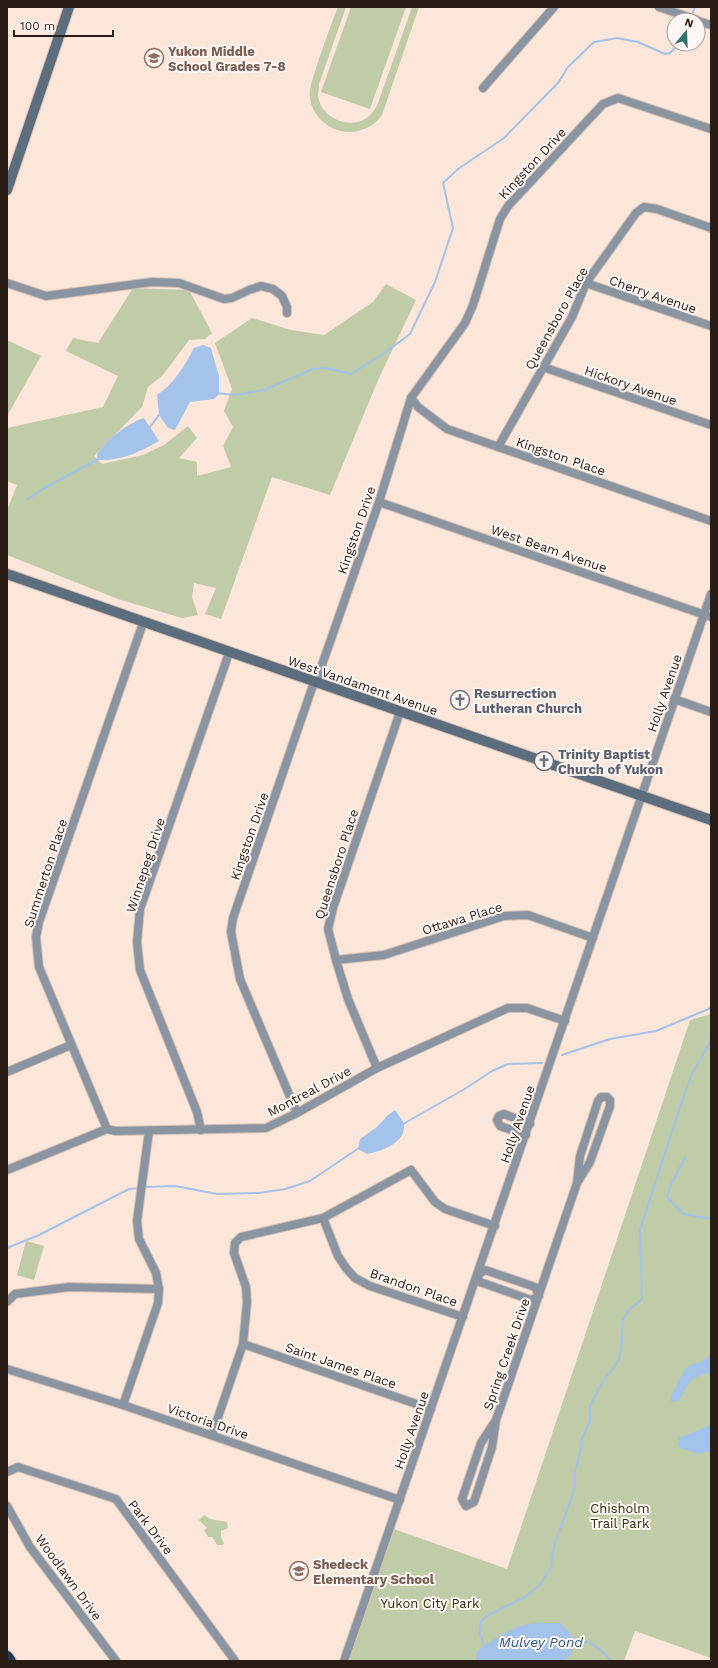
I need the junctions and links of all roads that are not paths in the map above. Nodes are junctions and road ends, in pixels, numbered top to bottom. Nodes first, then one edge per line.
1 (69, 7) edge
2 (554, 7) edge
3 (660, 7) edge
4 (674, 12) edge
5 (483, 88) dead end
6 (711, 129) edge
7 (7, 190) edge
8 (711, 228) edge
9 (7, 282) edge
10 (586, 283) junction
11 (287, 313) dead end
12 (711, 326) edge
13 (543, 367) junction
14 (411, 398) junction
15 (711, 425) edge
16 (498, 447) junction
17 (379, 502) junction
18 (711, 522) edge
19 (7, 574) edge
20 (711, 594) edge
21 (707, 615) edge
22 (143, 623) junction
23 (229, 653) junction
24 (316, 682) junction
25 (674, 700) junction
26 (400, 712) junction
27 (711, 712) edge
28 (642, 796) junction
29 (711, 820) edge
30 (593, 938) junction
31 (336, 960) junction
32 (565, 1021) junction
33 (71, 1045) junction
34 (377, 1068) junction
35 (7, 1072) edge
36 (297, 1113) junction
37 (530, 1124) junction
38 (107, 1129) junction
39 (200, 1130) junction
40 (149, 1131) junction
41 (526, 1135) junction
42 (7, 1170) edge
43 (577, 1183) junction
44 (323, 1218) junction
45 (495, 1226) junction
46 (477, 1275) junction
47 (159, 1289) junction
48 (538, 1296) junction
49 (7, 1302) edge
50 (463, 1317) junction
51 (243, 1344) junction
52 (7, 1369) edge
53 (123, 1405) junction
54 (431, 1409) junction
55 (496, 1420) junction
56 (212, 1435) junction
57 (7, 1472) edge
58 (400, 1500) junction
59 (7, 1506) edge
60 (7, 1657) edge
61 (10, 1661) edge
62 (116, 1661) edge
63 (235, 1661) edge
64 (344, 1661) edge

1 - 7 street
2 - 5 street
3 - 4 street
6 - 14 street, Kingston Drive
8 - 10 street, Queensboro Place
9 - 11 street
10 - 12 street, Cherry Avenue
10 - 13 street, Queensboro Place
13 - 15 street, Hickory Avenue
13 - 16 street, Queensboro Place
14 - 16 street, Kingston Place
14 - 17 street, Kingston Drive
16 - 18 street, Kingston Place
17 - 21 street, West Beam Avenue
17 - 24 street, Kingston Drive
19 - 22 street, West Vandament Avenue
20 - 21 street, Holly Avenue
21 - 25 street, Holly Avenue
22 - 23 street, West Vandament Avenue
22 - 33 street, Summerton Place
23 - 24 street, West Vandament Avenue
23 - 39 street, Winnepeg Drive
24 - 26 street, West Vandament Avenue
24 - 36 street, Kingston Drive
25 - 27 street
25 - 28 street, Holly Avenue
26 - 28 street, West Vandament Avenue
26 - 31 street, Queensboro Place
28 - 29 street, West Vandament Avenue
28 - 30 street, Holly Avenue
30 - 31 street, Ottawa Place
30 - 32 street, Holly Avenue
31 - 34 street, Queensboro Place
32 - 34 street, Montreal Drive
32 - 37 street, Holly Avenue
33 - 35 street
33 - 38 street, Summerton Place
34 - 36 street, Montreal Drive
36 - 39 street, Montreal Drive
37 - 41 street, Holly Avenue
37 - 41 street
38 - 40 street, Montreal Drive
38 - 42 street
39 - 40 street, Montreal Drive
40 - 47 street
41 - 45 street, Holly Avenue
43 - 43 street, Spring Creek Drive
43 - 48 street, Spring Creek Drive
44 - 45 street
44 - 50 street, Brandon Place
44 - 51 street
45 - 46 street, Holly Avenue
46 - 48 street, Spring Creek Drive
46 - 48 street, Spring Creek Drive
46 - 50 street, Holly Avenue
47 - 49 street
47 - 53 street
48 - 55 street, Spring Creek Drive
50 - 54 street, Holly Avenue
51 - 54 street, Saint James Place
51 - 56 street
52 - 53 street, Victoria Drive
53 - 56 street, Victoria Drive
54 - 58 street, Holly Avenue
55 - 55 street, Spring Creek Drive
56 - 58 street, Victoria Drive
57 - 63 street, Park Drive
58 - 64 street, Holly Avenue
59 - 62 street, Woodlawn Drive
60 - 61 highway

